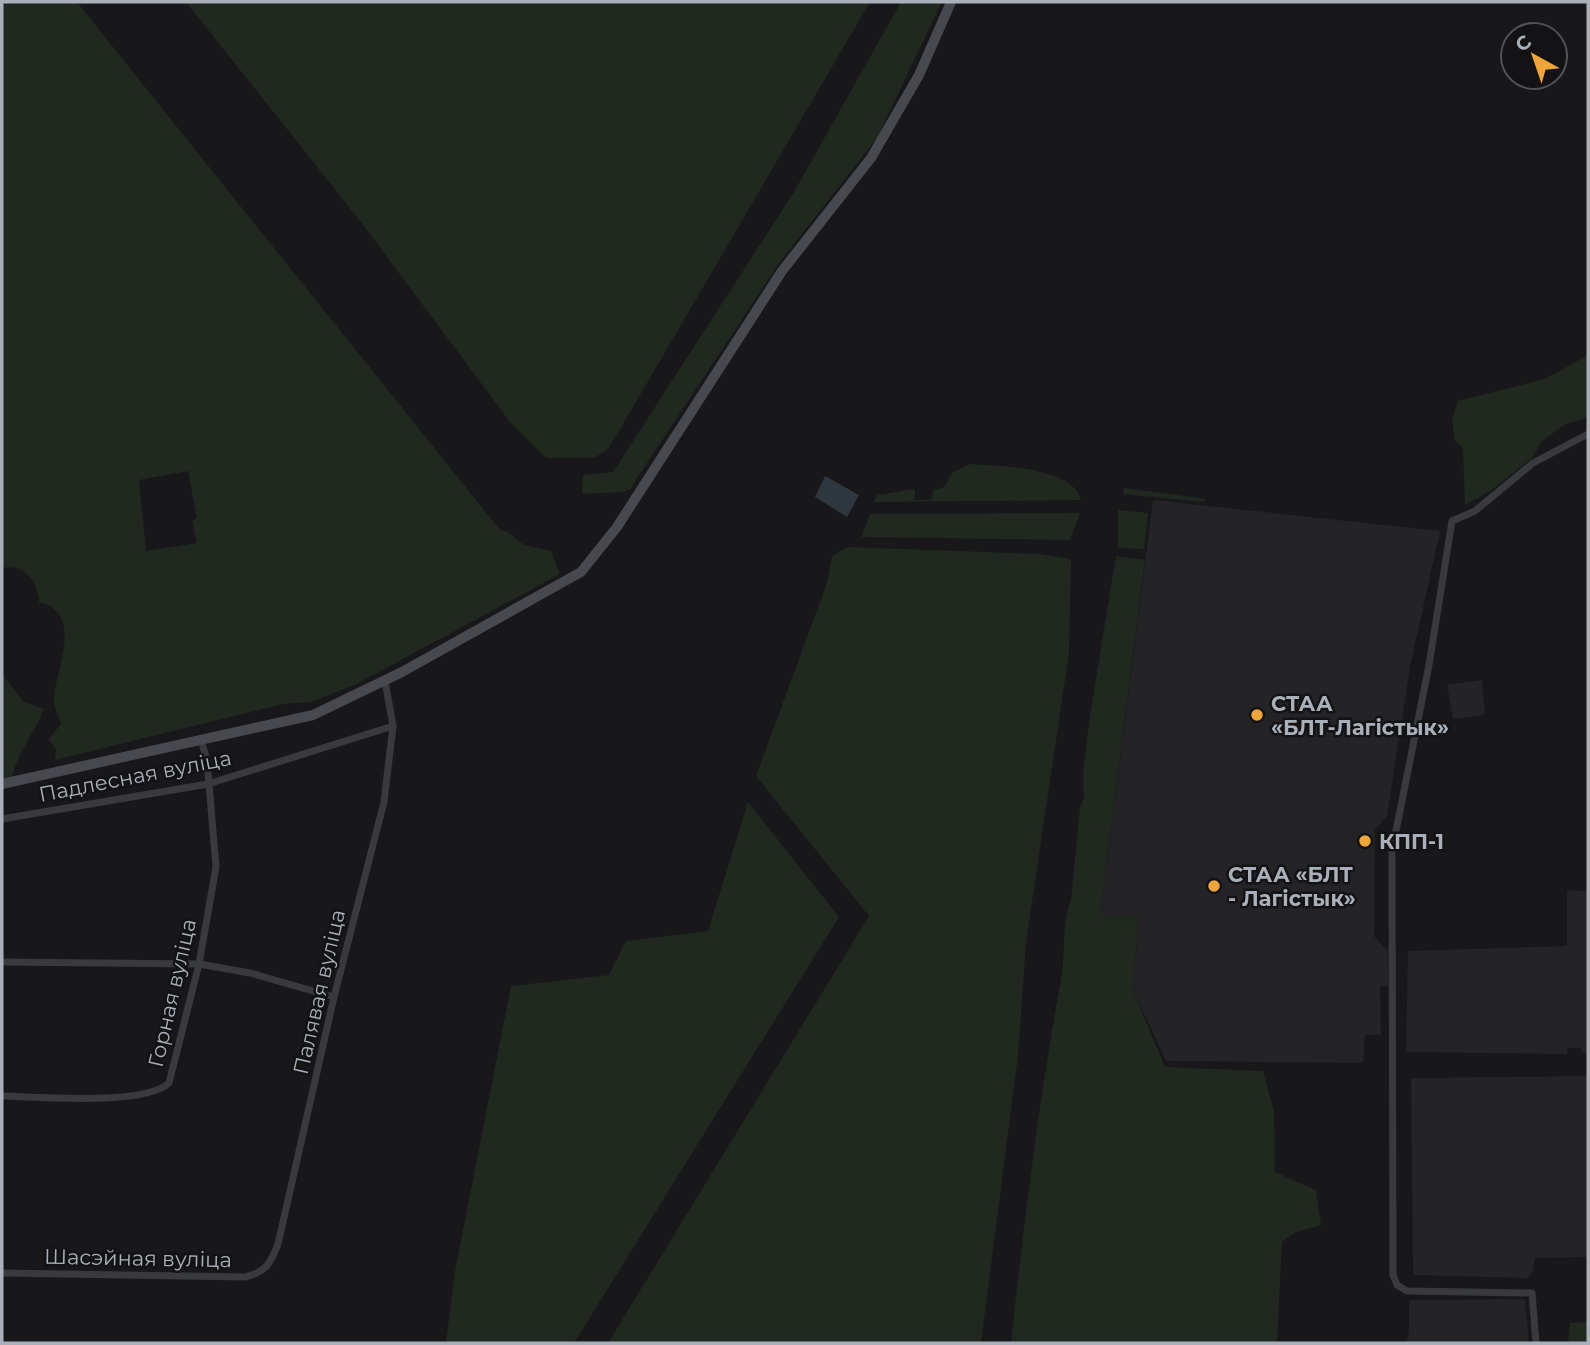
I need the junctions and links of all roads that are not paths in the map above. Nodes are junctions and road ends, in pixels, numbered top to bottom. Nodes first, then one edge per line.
1 (951, 2) edge
2 (1588, 433) edge
3 (384, 681) junction
4 (393, 726) junction
5 (201, 740) junction
6 (2, 784) edge
7 (208, 784) junction
8 (2, 819) edge
9 (2, 962) edge
10 (199, 964) junction
11 (334, 997) junction
12 (2, 1096) edge
13 (271, 1264) joint
14 (2, 1273) edge
15 (1536, 1343) edge

1 - 3 street
2 - 15 street
3 - 4 street, Палявая вуліца
3 - 5 street
4 - 7 street, Падлесная вуліца
4 - 11 street, Палявая вуліца
5 - 6 street
5 - 7 street, Горная вуліца
7 - 8 street, Падлесная вуліца
7 - 10 street, Горная вуліца
9 - 10 street
10 - 11 street
10 - 12 street, Горная вуліца
11 - 13 street, Палявая вуліца
13 - 14 street, Шасэйная вуліца

